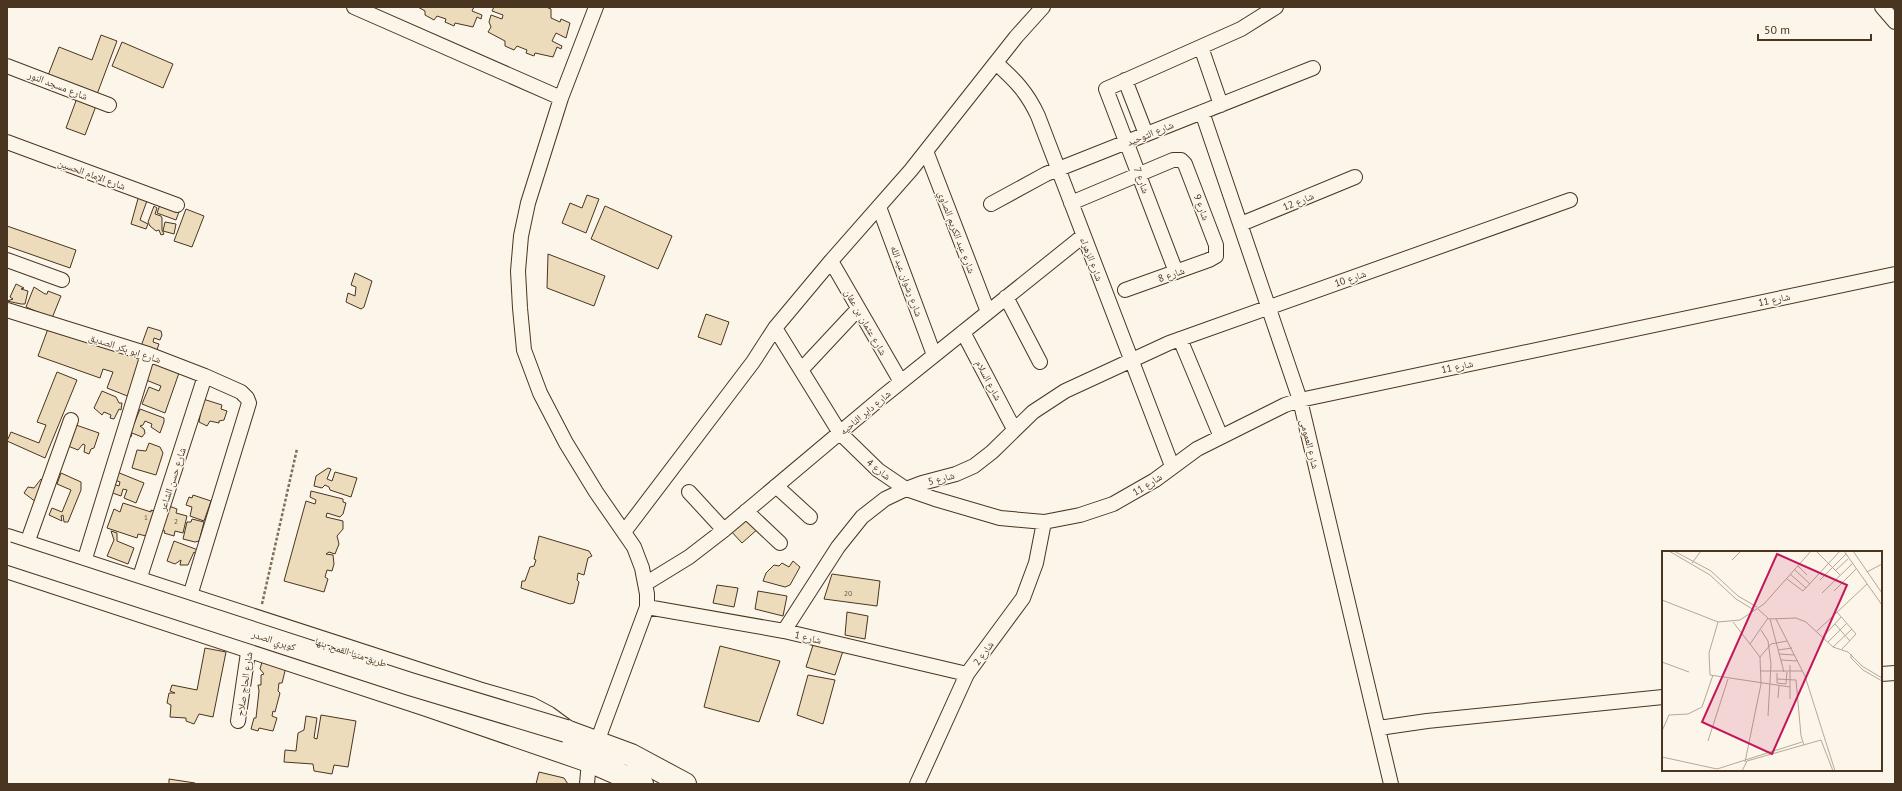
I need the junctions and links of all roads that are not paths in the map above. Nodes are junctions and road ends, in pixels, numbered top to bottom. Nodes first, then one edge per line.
1 (354, 7) edge
2 (1043, 7) edge
3 (1276, 7) edge
4 (1882, 7) edge
5 (594, 8) edge
6 (1895, 22) edge
7 (1201, 47) junction
8 (996, 63) junction
9 (7, 66) edge
10 (1313, 68) dead end
11 (1125, 80) junction
12 (561, 98) junction
13 (108, 105) dead end
14 (1220, 105) junction
15 (1202, 112) junction
16 (1146, 134) junction
17 (7, 142) edge
18 (1128, 142) junction
19 (926, 151) junction
20 (1059, 170) junction
21 (1139, 174) junction
22 (1355, 177) dead end
23 (1570, 200) dead end
24 (1071, 203) junction
25 (991, 204) dead end
26 (177, 205) dead end
27 (879, 206) junction
28 (1241, 224) junction
29 (1083, 236) junction
30 (1216, 256) joint
31 (7, 260) edge
32 (831, 261) junction
33 (1176, 272) junction
34 (1895, 274) edge
35 (62, 280) dead end
36 (1125, 290) dead end
37 (1006, 297) junction
38 (1268, 307) junction
39 (858, 308) junction
40 (7, 310) edge
41 (988, 312) junction
42 (775, 328) junction
43 (963, 332) junction
44 (1180, 339) junction
45 (148, 354) junction
46 (934, 355) junction
47 (1131, 359) junction
48 (1040, 362) dead end
49 (801, 370) junction
50 (205, 376) junction
51 (901, 382) junction
52 (1300, 400) junction
53 (71, 420) dead end
54 (1014, 429) junction
55 (840, 433) junction
56 (1221, 437) junction
57 (1172, 466) junction
58 (776, 486) junction
59 (906, 489) junction
60 (689, 492) dead end
61 (746, 511) junction
62 (810, 517) dead end
63 (1044, 522) junction
64 (724, 530) junction
65 (624, 532) junction
66 (780, 543) dead end
67 (13, 546) edge
68 (7, 559) edge
69 (84, 565) junction
70 (7, 566) edge
71 (138, 583) junction
72 (645, 584) junction
73 (189, 599) junction
74 (129, 607) junction
75 (647, 607) junction
76 (784, 631) junction
77 (249, 646) junction
78 (1895, 673) edge
79 (967, 674) junction
80 (1882, 674) edge
81 (1662, 697) edge
82 (427, 705) junction
83 (238, 721) dead end
84 (1379, 728) junction
85 (566, 731) junction
86 (593, 752) junction
87 (630, 781) edge
88 (588, 784) edge
89 (685, 784) edge
90 (917, 784) edge
91 (1392, 784) edge

1 - 12 street
2 - 8 street
3 - 7 street
4 - 6 street
5 - 12 street
7 - 11 street
7 - 14 street
8 - 19 street
8 - 20 street, شارع الزهراء
9 - 13 street, شارع مسجد النور
10 - 14 street, شارع التوحيد
11 - 16 street
11 - 18 street, شارع 7
12 - 65 street
14 - 15 street, شارع التوحيد
15 - 16 street, شارع التوحيد
15 - 28 street, شارع العمومى
16 - 18 street, شارع التوحيد
17 - 26 street, شارع الإمام الحسين
18 - 20 street, شارع التوحيد
18 - 21 street, شارع 7
19 - 27 street
19 - 41 street, شارع عبد الكريم الصاوي
20 - 24 street, شارع الزهراء
20 - 25 street, شارع التوحيد
21 - 24 street
21 - 30 street, شارع 9
21 - 33 street, شارع 7
22 - 28 street, شارع 12
23 - 38 street, شارع 10
24 - 29 street, شارع الزهراء
27 - 32 street
27 - 46 street, شارع رشوان عبد الله
28 - 38 street, شارع العمومى
29 - 37 street, شارع داير الناحيه
29 - 47 street, شارع الزهراء
30 - 33 street, شارع 8
31 - 35 street
32 - 39 street, شارع عثمان بن عفان
32 - 42 street
33 - 36 street, شارع 8
34 - 52 street, شارع 11
37 - 41 street, شارع داير الناحيه
37 - 48 street
38 - 44 street, شارع 10
38 - 52 street, شارع العمومى
39 - 49 street
39 - 51 street, شارع عثمان بن عفان
40 - 45 street, شارع ابو بكر الصديق
41 - 43 street, شارع داير الناحيه
42 - 49 street, شارع 4
42 - 65 street
43 - 46 street, شارع داير الناحيه
43 - 54 street, شارع السلام
44 - 47 street, شارع 10
44 - 56 street
45 - 50 street, شارع ابو بكر الصديق
45 - 69 street
46 - 51 street, شارع داير الناحيه
47 - 54 street, شارع 5
47 - 57 street, شارع الزهراء
49 - 55 street, شارع 4
50 - 71 street, شارع حسن الشاعر
50 - 73 street, شارع ابو بكر الصديق
51 - 55 street, شارع داير الناحيه
52 - 56 street, شارع 11
52 - 84 street, شارع العمومى
53 - 67 street
54 - 59 street, شارع 5
55 - 58 street, شارع داير الناحيه
55 - 59 street, شارع 4
56 - 57 street, شارع 11
57 - 63 street, شارع 11
58 - 61 street, شارع داير الناحيه
58 - 62 street
59 - 63 street, شارع 4
59 - 76 street, شارع 5
60 - 64 street
61 - 64 street, شارع داير الناحيه
61 - 66 street
63 - 79 street, شارع 2
64 - 72 street, شارع داير الناحيه
65 - 72 street
67 - 69 highway, طريق منيا القمح, بنها
67 - 85 highway, كوبري الصدر, bridge
68 - 82 highway, كوبري الصدر
69 - 71 highway, طريق منيا القمح, بنها
70 - 74 highway, طريق منيا القمح, بنها
71 - 73 highway, طريق منيا القمح, بنها
71 - 74 highway
72 - 75 street
73 - 85 highway, طريق منيا القمح, بنها
74 - 77 highway, طريق منيا القمح, بنها
75 - 76 street, شارع 1
75 - 86 street
76 - 79 street, شارع 1
77 - 82 highway, طريق منيا القمح, بنها
77 - 83 street, شارع الحاج صلاح
78 - 80 street
79 - 90 street, شارع 2
81 - 84 street
82 - 86 highway, طريق منيا القمح, بنها
84 - 91 street, شارع العمومى
85 - 86 highway, طريق منيا القمح, بنها
86 - 87 highway, طريق منيا القمح, بنها
86 - 88 street
86 - 89 highway, طريق منيا القمح, بنها

